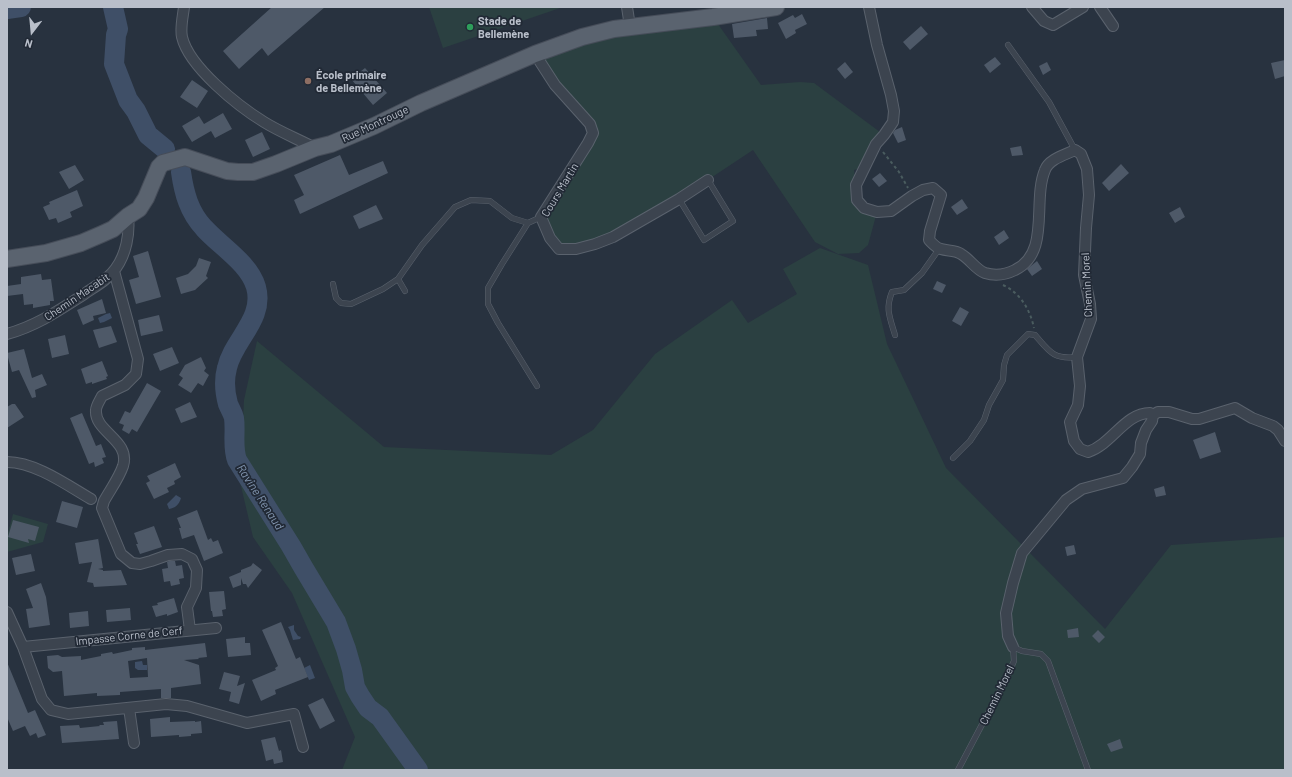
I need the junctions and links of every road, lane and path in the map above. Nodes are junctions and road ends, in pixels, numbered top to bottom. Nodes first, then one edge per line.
1 (184, 7) edge
2 (627, 7) edge
3 (776, 7) edge
4 (869, 7) edge
5 (1032, 7) edge
6 (1083, 7) edge
7 (1100, 7) edge
8 (1113, 26) dead end
9 (634, 27) junction
10 (1008, 45) dead end
11 (535, 54) junction
12 (876, 144) junction
13 (315, 148) junction
14 (1075, 150) junction
15 (708, 180) joint
16 (912, 196) junction
17 (679, 199) junction
18 (128, 216) junction
19 (541, 217) junction
20 (528, 223) junction
21 (939, 249) junction
22 (7, 259) edge
23 (114, 271) junction
24 (996, 275) junction
25 (398, 280) junction
26 (333, 284) dead end
27 (405, 291) dead end
28 (7, 334) edge
29 (895, 335) dead end
30 (1035, 335) junction
31 (1077, 357) junction
32 (537, 386) dead end
33 (1153, 415) junction
34 (1285, 441) edge
35 (953, 458) dead end
36 (7, 462) edge
37 (91, 499) dead end
38 (7, 612) edge
39 (216, 628) dead end
40 (190, 630) junction
41 (23, 647) junction
42 (1013, 647) junction
43 (129, 708) junction
44 (134, 743) dead end
45 (303, 747) dead end
46 (958, 770) edge
47 (1088, 770) edge

1 - 13 street
2 - 9 street
3 - 9 main road, Rue Montrouge
4 - 12 street
5 - 6 street
7 - 8 street
9 - 11 main road, Rue Montrouge
10 - 14 lane
11 - 13 main road, Rue Montrouge
11 - 19 street, Cours Martin
12 - 16 path
12 - 16 street
13 - 18 main road, Rue Montrouge
14 - 24 street
14 - 31 street, Chemin Morel
15 - 17 street, Cours Martin
15 - 17 lane
16 - 21 street
17 - 19 street, Cours Martin
18 - 22 main road, Rue Montrouge
18 - 23 street, Chemin Macabit
19 - 20 lane
20 - 25 lane
20 - 32 lane
21 - 24 street
21 - 29 lane
23 - 28 street, Chemin Macabit
23 - 40 street, Impasse Corne de Cerf
24 - 30 path
25 - 26 lane
25 - 27 lane
30 - 31 lane
30 - 35 lane
31 - 33 street, Chemin Morel
33 - 34 street
33 - 42 street, Chemin Morel
36 - 37 street
38 - 41 street
39 - 40 street
40 - 41 street, Impasse Corne de Cerf
41 - 43 street
42 - 46 lane, Chemin Morel
42 - 47 lane
43 - 44 street
43 - 45 street

